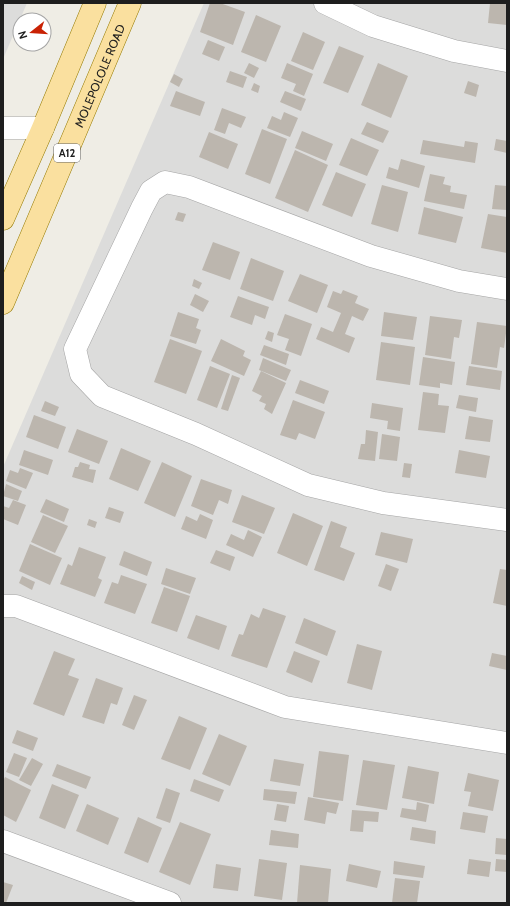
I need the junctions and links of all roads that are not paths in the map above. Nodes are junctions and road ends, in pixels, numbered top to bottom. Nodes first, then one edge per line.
1 (95, 3) edge
2 (130, 3) edge
3 (325, 3) edge
4 (507, 61) edge
5 (3, 128) edge
6 (43, 128) junction
7 (3, 219) edge
8 (507, 289) edge
9 (3, 303) edge
10 (507, 520) edge
11 (3, 606) edge
12 (507, 743) edge
13 (3, 841) edge
14 (170, 903) edge

1 - 6 main road, A12
2 - 9 main road, MOLEPOLOLE ROAD / A12
3 - 4 street
5 - 6 street
6 - 7 main road, A12
8 - 10 street
11 - 12 street
13 - 14 street

